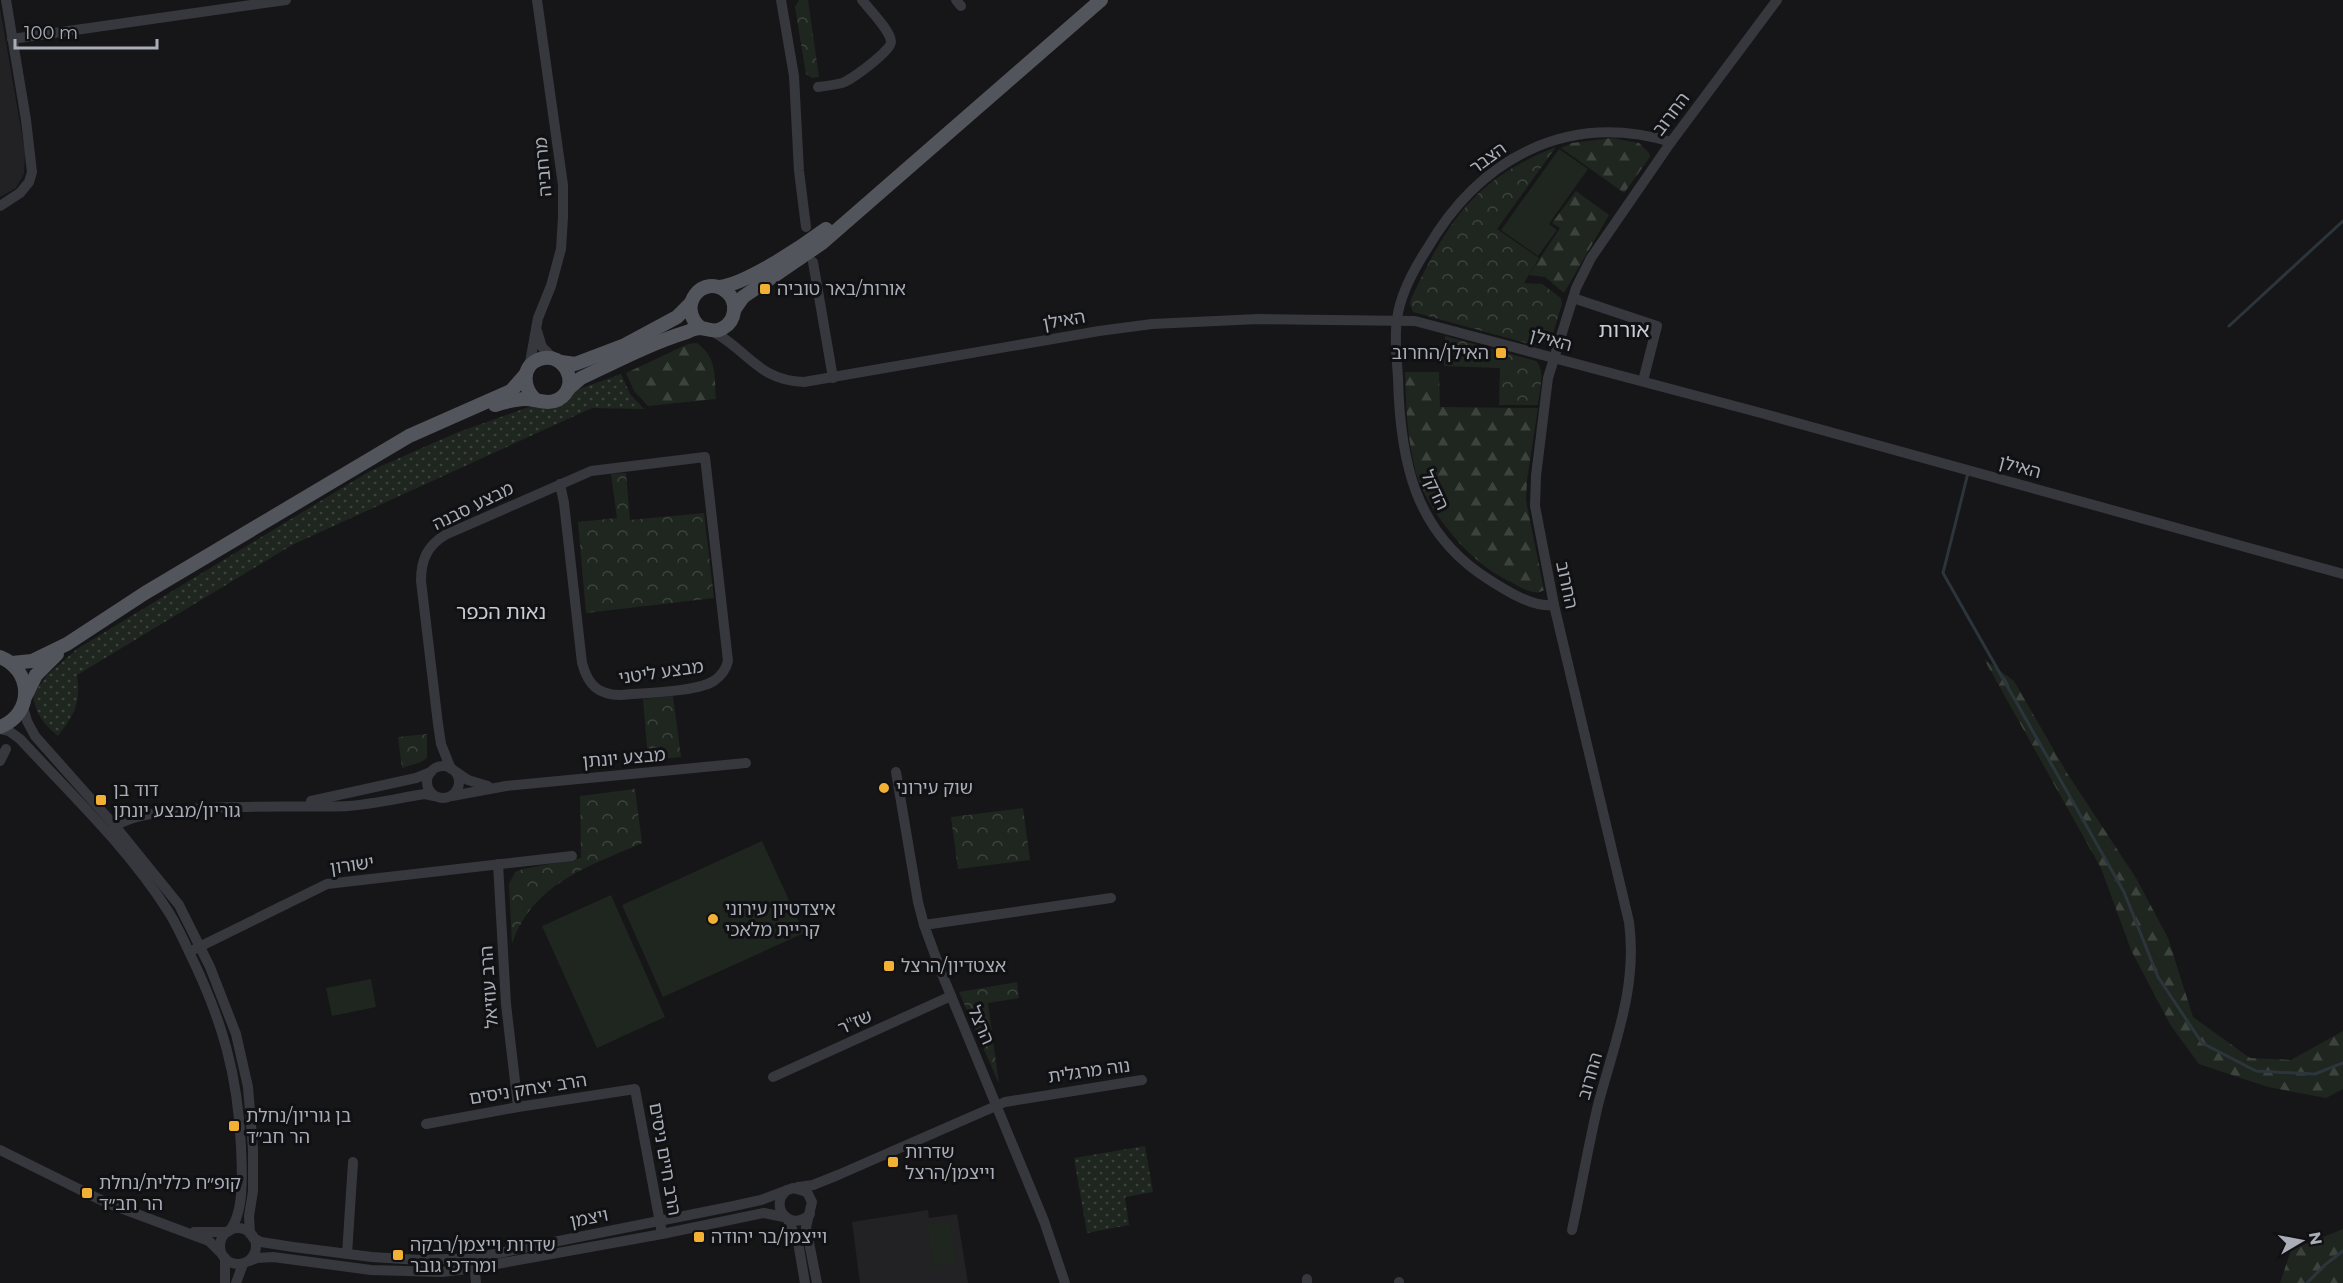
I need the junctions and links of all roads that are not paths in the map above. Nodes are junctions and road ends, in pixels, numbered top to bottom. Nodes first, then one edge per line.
1 (6, 0) edge
2 (286, 0) edge
3 (537, 0) edge
4 (781, 0) edge
5 (862, 0) edge
6 (1101, 0) edge
7 (1776, 0) edge
8 (12, 39) junction
9 (819, 87) dead end
10 (1671, 142) junction
11 (933, 148) junction
12 (0, 206) edge
13 (806, 227) dead end
14 (813, 262) dead end
15 (719, 287) junction
16 (1573, 298) junction
17 (690, 303) junction
18 (732, 315) junction
19 (1397, 319) junction
20 (536, 327) junction
21 (706, 329) junction
22 (741, 351) junction
23 (1554, 357) junction
24 (557, 361) junction
25 (527, 371) junction
26 (833, 378) junction
27 (1643, 381) junction
28 (568, 389) junction
29 (536, 400) junction
30 (456, 416) junction
31 (705, 457) joint
32 (560, 484) junction
33 (2343, 574) edge
34 (1554, 605) junction
35 (67, 644) junction
36 (6, 660) edge
37 (24, 701) junction
38 (438, 724) junction
39 (0, 728) edge
40 (6, 748) dead end
41 (0, 761) edge
42 (746, 763) dead end
43 (453, 770) junction
44 (432, 771) junction
45 (896, 772) dead end
46 (506, 786) junction
47 (434, 796) junction
48 (452, 796) junction
49 (257, 808) junction
50 (111, 830) junction
51 (572, 856) dead end
52 (498, 864) junction
53 (1111, 898) dead end
54 (924, 925) junction
55 (200, 946) junction
56 (189, 952) junction
57 (951, 996) junction
58 (773, 1077) dead end
59 (1142, 1080) dead end
60 (636, 1089) joint
61 (997, 1105) junction
62 (518, 1107) junction
63 (426, 1124) dead end
64 (0, 1150) edge
65 (353, 1162) dead end
66 (838, 1175) junction
67 (790, 1189) junction
68 (812, 1202) junction
69 (810, 1214) junction
70 (786, 1218) junction
71 (659, 1221) junction
72 (1572, 1230) dead end
73 (182, 1231) junction
74 (228, 1232) junction
75 (662, 1234) junction
76 (252, 1236) junction
77 (347, 1254) junction
78 (223, 1256) junction
79 (246, 1262) junction
80 (474, 1263) junction
81 (225, 1283) edge
82 (236, 1283) edge
83 (476, 1283) edge
84 (805, 1283) edge
85 (818, 1283) edge
86 (1065, 1283) edge

1 - 8 street
2 - 8 street
3 - 20 street, מרחביה
4 - 13 street
5 - 9 street
6 - 11 main road
7 - 10 street, החרוב
8 - 12 street
10 - 16 street, החרוב
10 - 19 street, הצבר
11 - 15 main road
11 - 18 main road
14 - 26 street
15 - 17 main road
15 - 18 main road
16 - 23 street, החרוב
16 - 27 street
17 - 21 main road
17 - 24 main road
18 - 21 main road
18 - 22 street, האילן
19 - 23 street, האילן
19 - 26 street, האילן
19 - 34 street, הדקל
20 - 24 street
20 - 25 street, מרחביה
21 - 22 street, האילן
21 - 28 main road
22 - 26 street, האילן
23 - 27 street, האילן
23 - 34 street, החרוב
24 - 25 main road
24 - 28 main road
25 - 29 main road
25 - 30 main road
27 - 33 street, האילן
28 - 29 main road
29 - 30 main road
30 - 35 main road
31 - 32 street, מבצע סבנה
31 - 32 street, מבצע ליטני
32 - 38 street, מבצע סבנה
34 - 72 street, החרוב
35 - 36 main road
35 - 37 main road
36 - 37 main road
37 - 39 main road
37 - 50 street
38 - 43 street, מבצע סבנה
38 - 44 street, מבצע סבנה
39 - 50 street
40 - 41 street
42 - 46 street, מבצע יונתן
43 - 44 street
43 - 46 street, מבצע יונתן
43 - 48 street
44 - 47 street
44 - 49 street
45 - 54 street, הרצל
46 - 48 street, מבצע יונתן
47 - 48 street
47 - 49 street
49 - 50 street
50 - 55 street
50 - 56 street
51 - 52 street, ישורון
52 - 55 street, ישורון
52 - 62 street, הרב עוזיאל
53 - 54 street
54 - 57 street, הרצל
55 - 56 street, ישורון
55 - 76 street
56 - 74 street
57 - 58 street, שז"ר
57 - 61 street, הרצל
59 - 61 street, נוה מרגלית
60 - 62 street, הרב יצחק ניסים
60 - 71 street, הרב חיים ניסים
61 - 66 street, ויצמן
61 - 86 street, הרצל
62 - 63 street, הרב יצחק ניסים
64 - 73 street
65 - 77 street
66 - 67 street, ויצמן
66 - 68 street, ויצמן
67 - 68 street
67 - 70 street
67 - 71 street, ויצמן
68 - 69 street
69 - 70 street
69 - 85 street
70 - 75 street, ויצמן
70 - 84 street
71 - 75 street, הרב חיים ניסים
71 - 80 street, ויצמן
73 - 74 street
73 - 78 street
74 - 76 street
74 - 78 street
75 - 80 street, ויצמן
76 - 77 street, ויצמן
76 - 79 street
77 - 80 street, ויצמן
78 - 79 street
78 - 81 street
79 - 80 street, ויצמן
79 - 82 street
80 - 83 street

